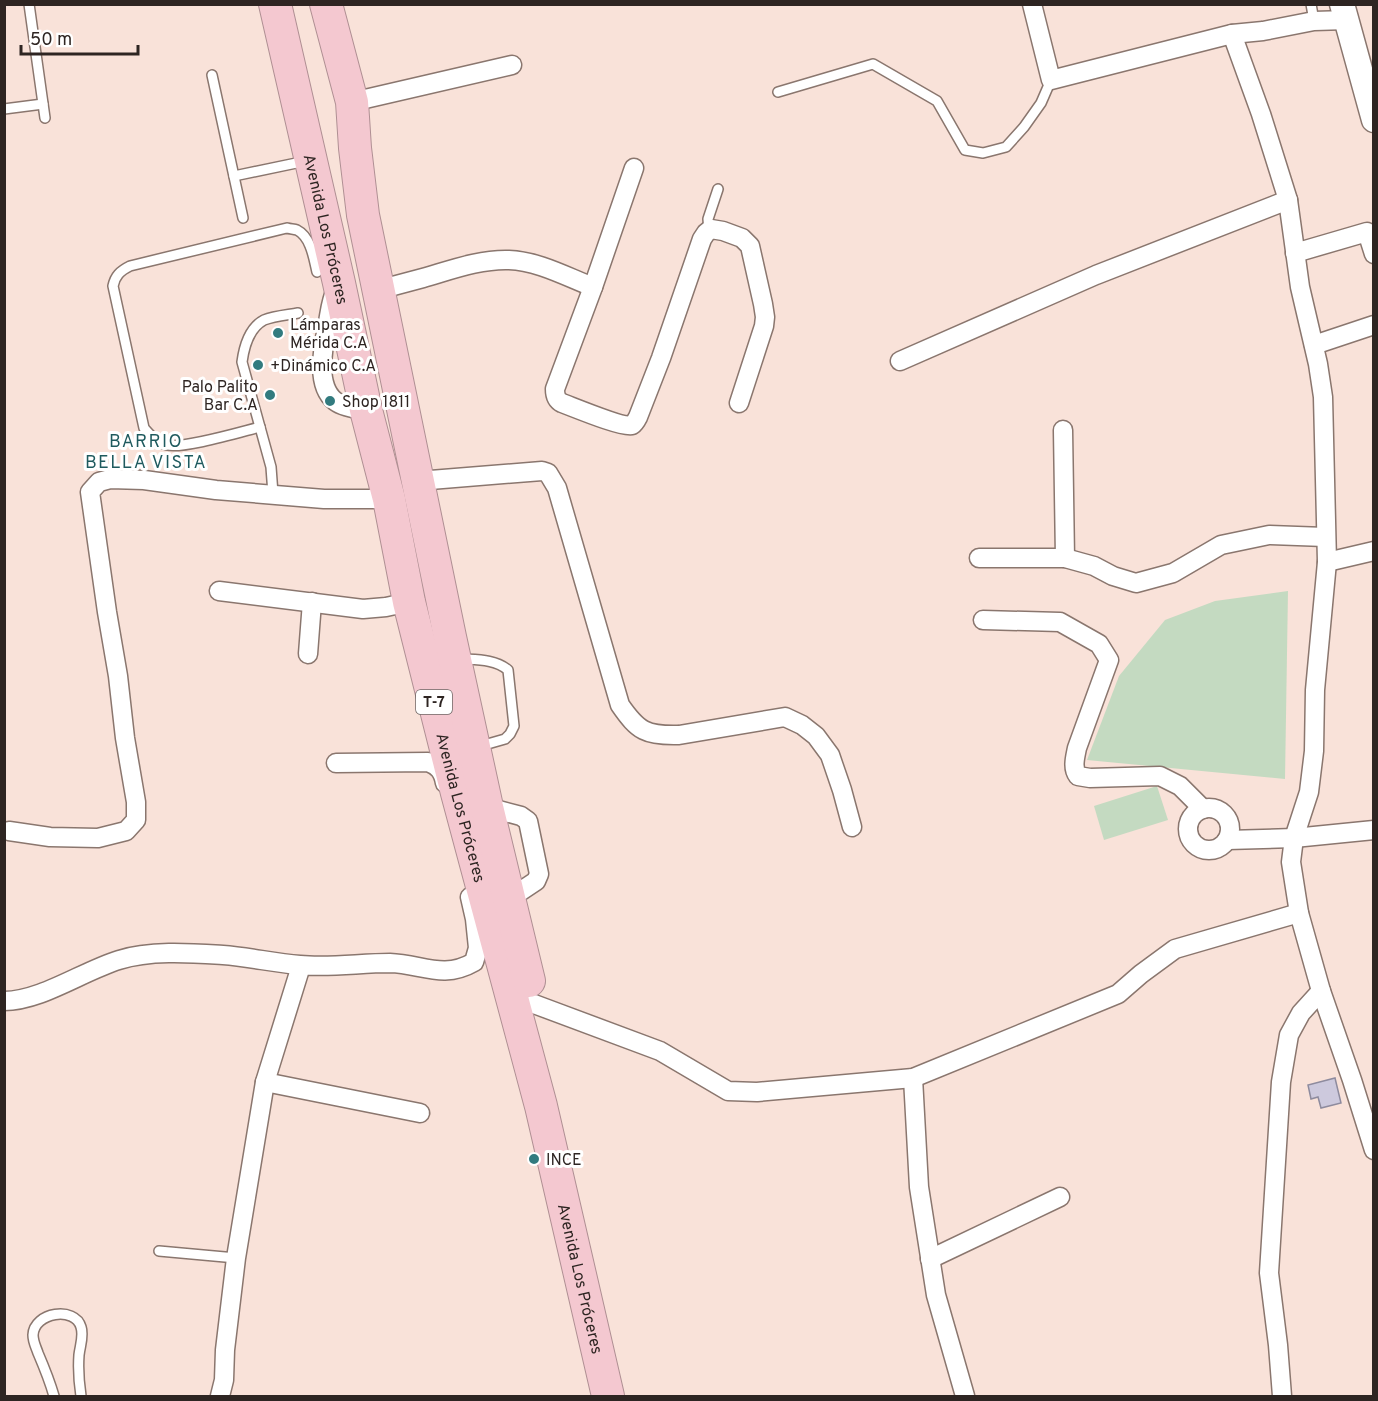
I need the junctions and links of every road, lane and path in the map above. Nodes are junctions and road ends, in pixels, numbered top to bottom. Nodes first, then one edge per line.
1 (29, 4) edge
2 (275, 4) edge
3 (326, 4) edge
4 (1032, 4) edge
5 (1344, 12) edge
6 (1312, 13) edge
7 (1232, 34) junction
8 (512, 65) dead end
9 (212, 75) dead end
10 (1051, 80) junction
11 (777, 92) dead end
12 (352, 102) junction
13 (43, 104) junction
14 (4, 109) edge
15 (45, 118) dead end
16 (1374, 120) edge
17 (354, 148) junction
18 (309, 153) junction
19 (634, 168) dead end
20 (234, 176) junction
21 (718, 189) dead end
22 (1288, 200) junction
23 (243, 218) dead end
24 (709, 231) junction
25 (1295, 253) junction
26 (1374, 254) edge
27 (328, 278) junction
28 (593, 287) junction
29 (378, 290) junction
30 (298, 313) dead end
31 (1374, 326) edge
32 (1314, 345) junction
33 (900, 361) dead end
34 (739, 403) dead end
35 (260, 427) junction
36 (1063, 430) dead end
37 (418, 481) junction
38 (273, 494) junction
39 (388, 499) junction
40 (1325, 537) junction
41 (1374, 551) edge
42 (979, 558) dead end
43 (1065, 558) junction
44 (1327, 562) junction
45 (219, 591) dead end
46 (312, 602) junction
47 (409, 602) junction
48 (983, 620) dead end
49 (308, 654) dead end
50 (455, 659) junction
51 (475, 748) junction
52 (336, 763) dead end
53 (455, 797) junction
54 (1203, 809) junction
55 (852, 827) dead end
56 (1374, 830) edge
57 (9, 831) dead end
58 (1294, 838) junction
59 (1227, 840) junction
60 (1299, 913) junction
61 (301, 966) junction
62 (1321, 991) junction
63 (4, 1000) edge
64 (534, 1004) junction
65 (913, 1078) junction
66 (265, 1082) junction
67 (420, 1113) dead end
68 (1374, 1150) edge
69 (1060, 1197) dead end
70 (159, 1251) dead end
71 (236, 1258) junction
72 (930, 1259) junction
73 (54, 1396) edge
74 (81, 1396) edge
75 (220, 1396) edge
76 (608, 1396) edge
77 (626, 1396) edge
78 (965, 1396) edge
79 (1282, 1396) edge

1 - 13 lane
2 - 18 highway, Avenida Los Próceres / T-7
3 - 12 highway, Avenida Los Próceres / T-7
4 - 10 street
5 - 6 street
5 - 16 street
6 - 7 street
7 - 10 street
7 - 22 street
8 - 12 street
9 - 20 lane
10 - 11 lane
12 - 17 highway, Avenida Los Próceres / T-7
13 - 14 lane
13 - 15 lane
17 - 18 highway
17 - 29 highway, Avenida Los Próceres / T-7
18 - 20 lane
18 - 27 highway, Avenida Los Próceres / T-7
19 - 28 street
20 - 23 lane
21 - 24 lane
22 - 25 street
22 - 33 street
24 - 28 street
24 - 34 street
25 - 26 street
25 - 32 street
27 - 35 lane
27 - 39 highway, Avenida Los Próceres / T-7
28 - 29 street
29 - 37 highway, Avenida Los Próceres / T-7
30 - 35 lane
31 - 32 street
32 - 40 street
35 - 38 lane
36 - 43 street
37 - 50 highway, Avenida Los Próceres / T-7
37 - 55 street
38 - 39 street
38 - 57 street
39 - 47 highway, Avenida Los Próceres / T-7
40 - 43 street
40 - 44 street
41 - 44 street
42 - 43 street
44 - 58 street
45 - 46 street
46 - 47 street
46 - 49 street
47 - 53 highway, Avenida Los Próceres / T-7
48 - 54 street
50 - 51 highway, Avenida Los Próceres / T-7
50 - 51 lane
51 - 64 highway, Avenida Los Próceres / T-7
52 - 53 street
53 - 61 street
53 - 76 highway, Avenida Los Próceres / T-7
54 - 59 street
54 - 59 street
56 - 58 street
58 - 59 street
58 - 60 street
60 - 62 street
60 - 65 street
61 - 63 street
61 - 66 street
62 - 68 street
62 - 79 street
64 - 65 street
64 - 77 highway, Avenida Los Próceres / T-7
65 - 72 street
66 - 67 street
66 - 71 street
69 - 72 street
70 - 71 lane
71 - 75 street
72 - 78 street
73 - 74 lane

